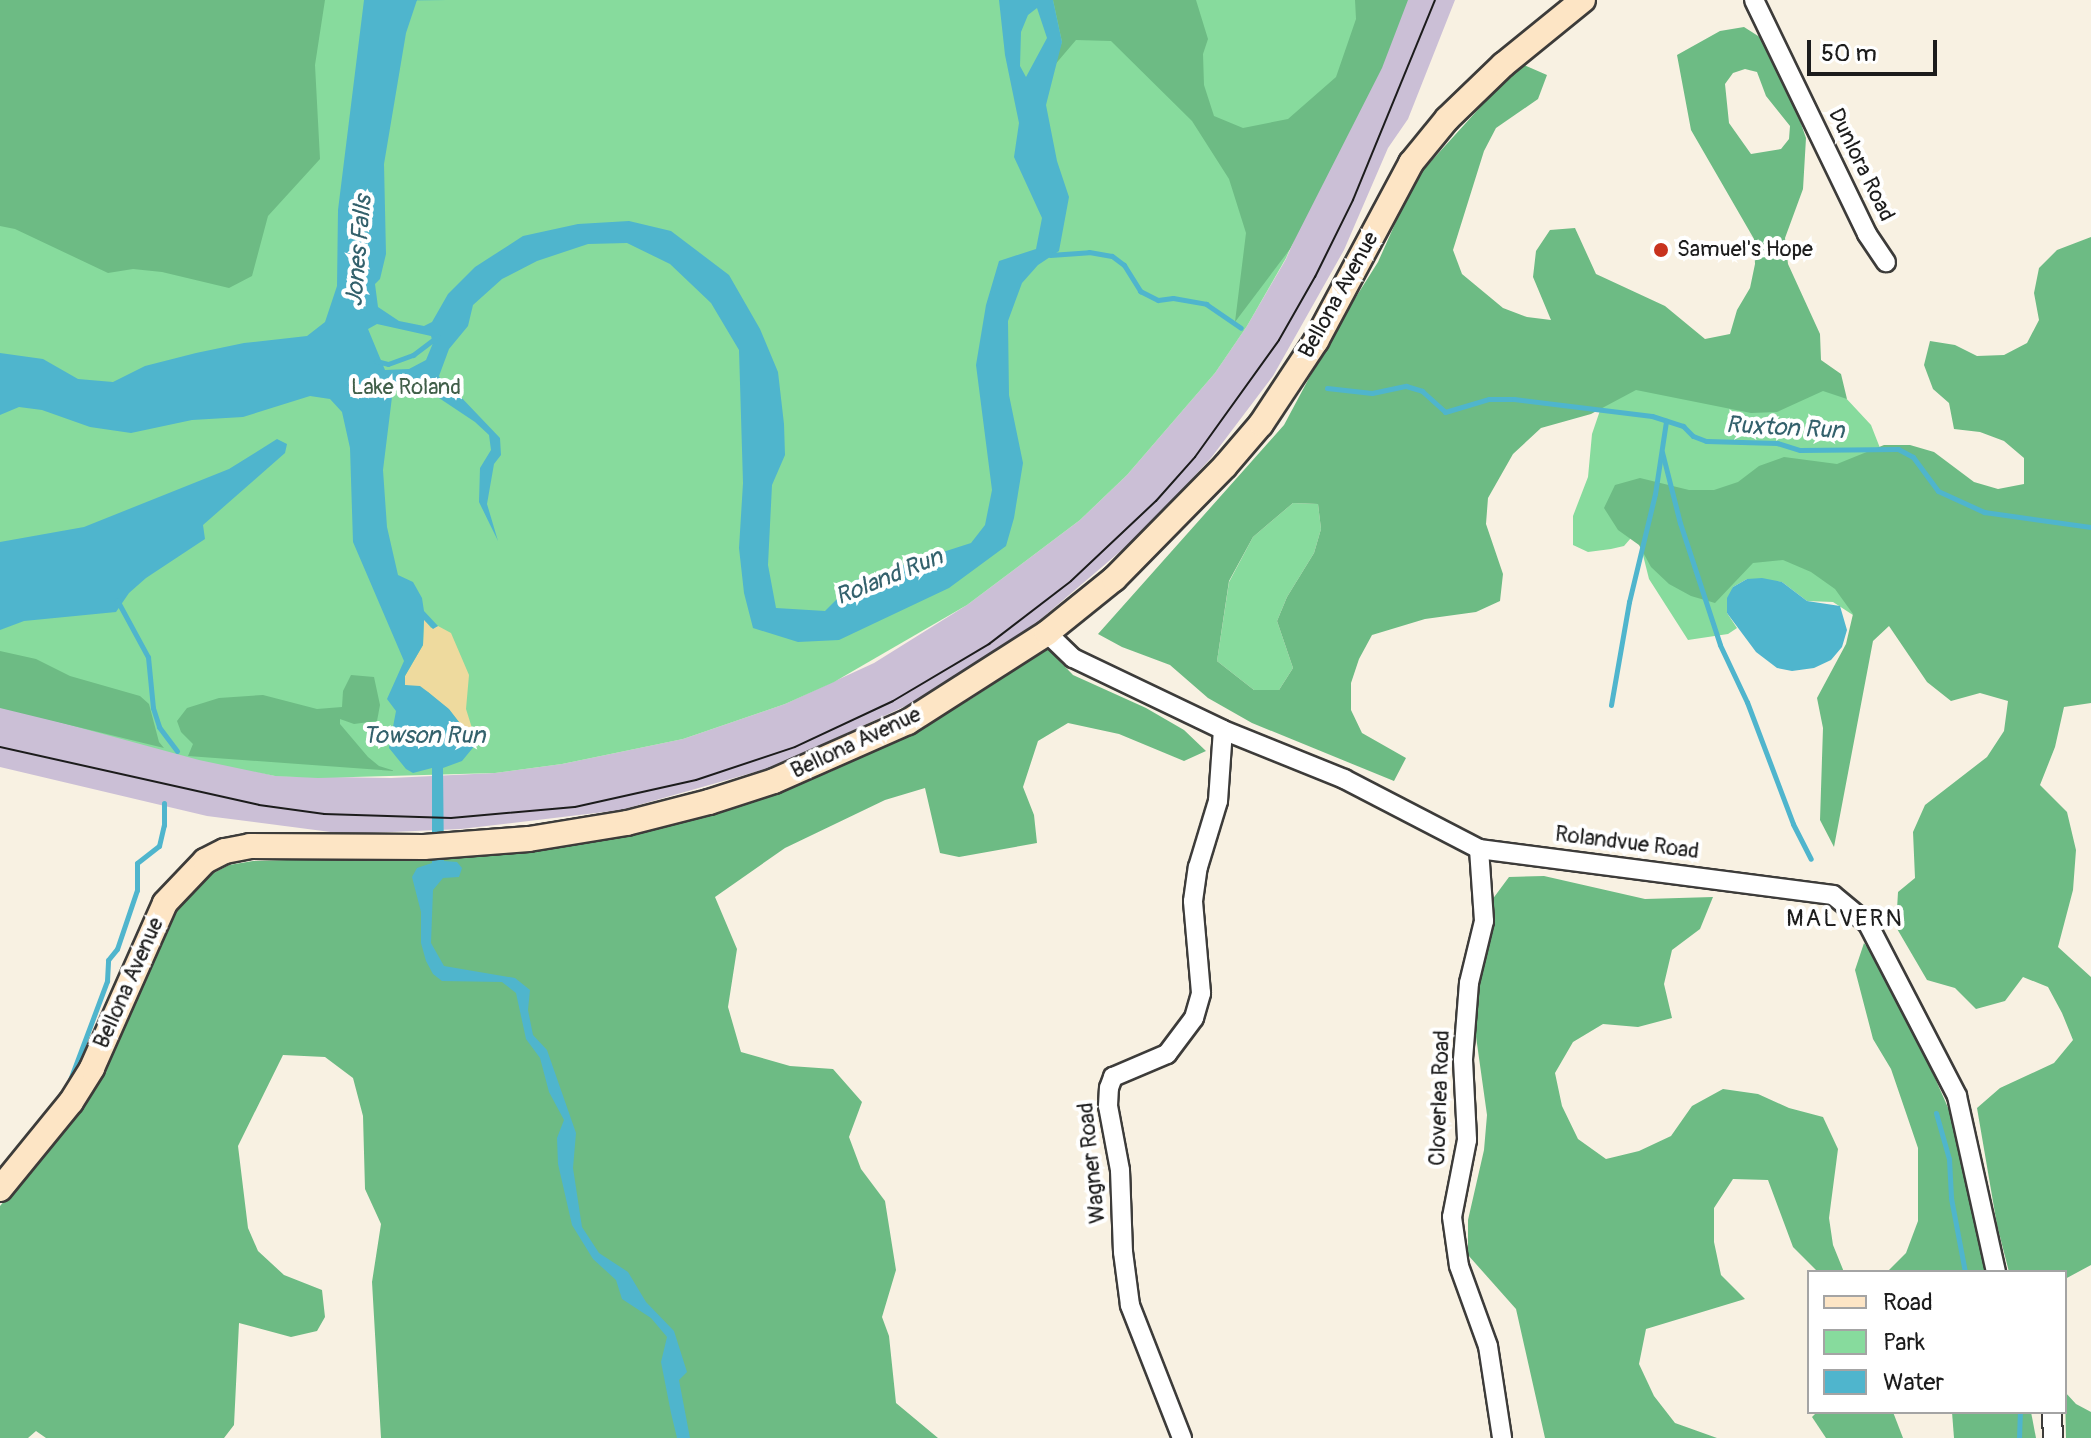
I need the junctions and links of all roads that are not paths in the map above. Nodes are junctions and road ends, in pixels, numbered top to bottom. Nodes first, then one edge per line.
1 (1583, 0) edge
2 (1754, 0) edge
3 (1886, 262) dead end
4 (1047, 633) junction
5 (1223, 730) junction
6 (1479, 849) junction
7 (0, 1189) edge
8 (1996, 1270) edge
9 (2052, 1414) edge
10 (1182, 1438) edge
11 (1502, 1438) edge
12 (2053, 1438) edge

1 - 4 main road, Bellona Avenue
2 - 3 street, Dunlora Road
4 - 5 street, Rolandvue Road
4 - 7 main road, Bellona Avenue
5 - 6 street, Rolandvue Road
5 - 10 street, Wagner Road
6 - 8 street, Rolandvue Road
6 - 11 street, Cloverlea Road
9 - 12 street

